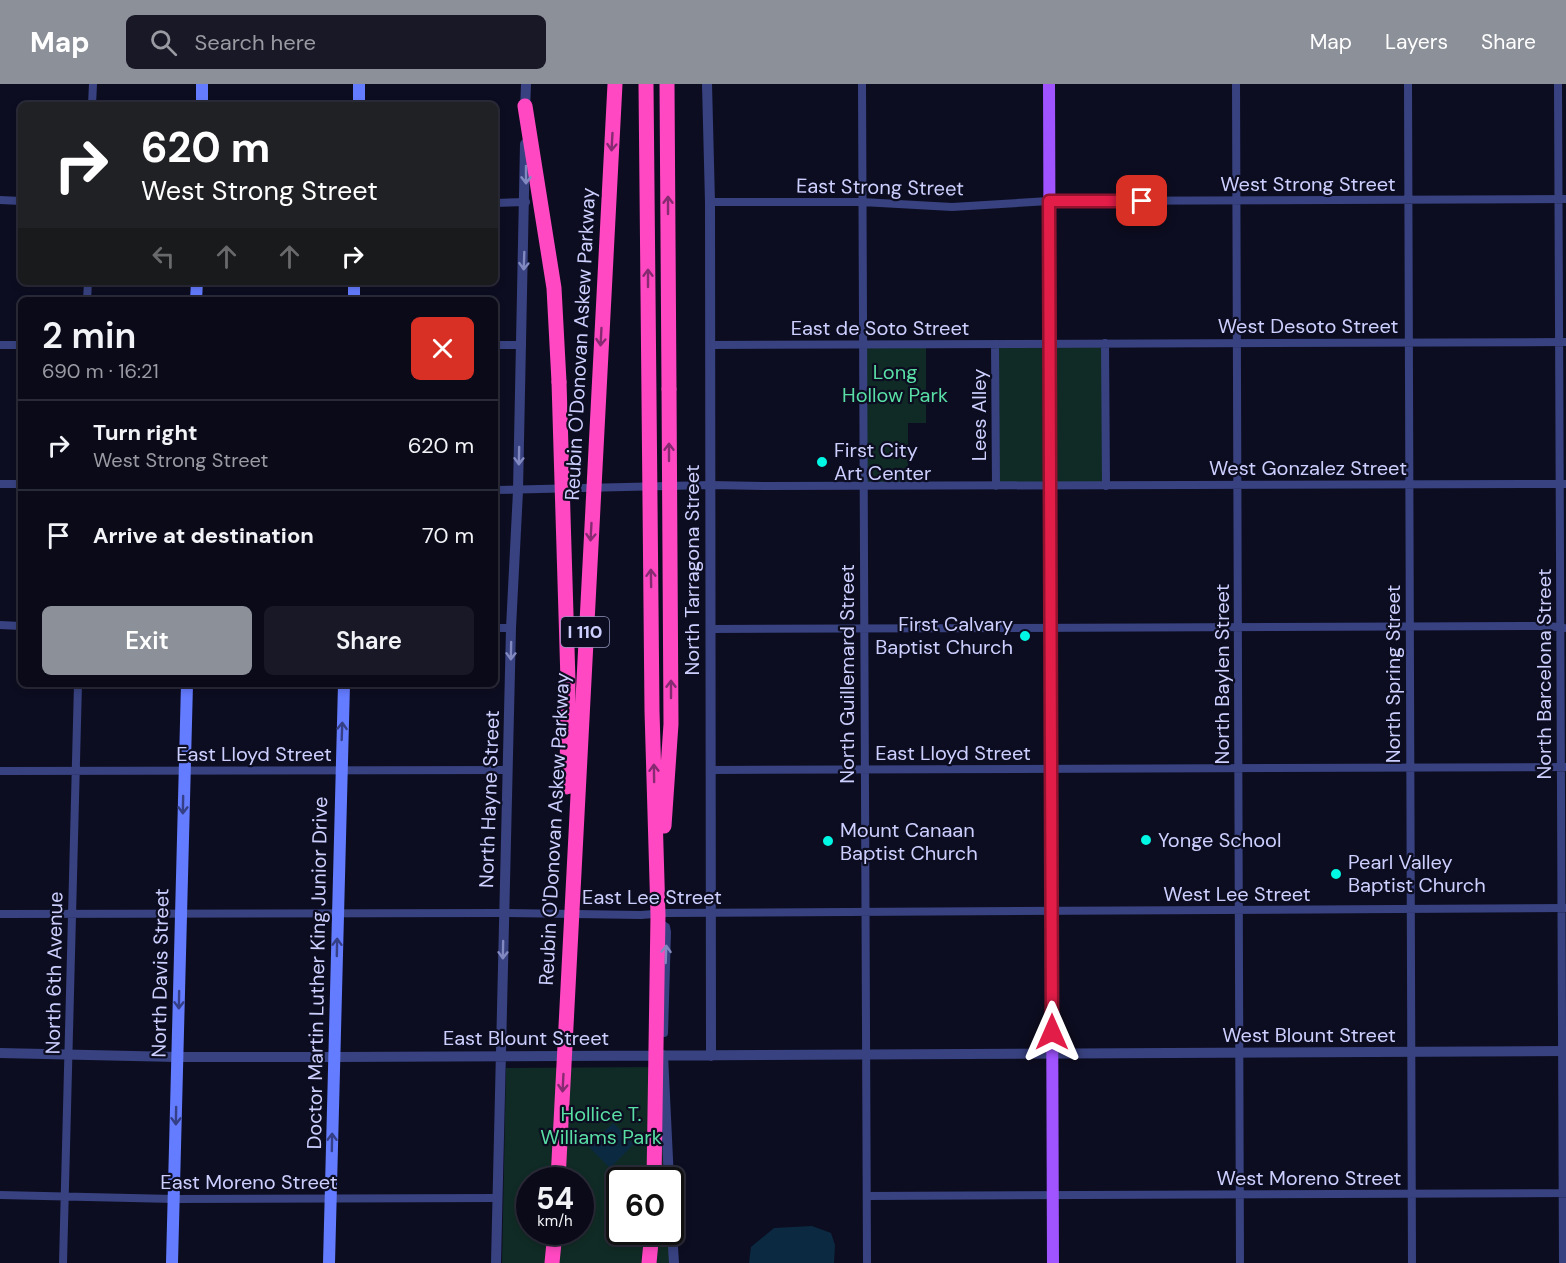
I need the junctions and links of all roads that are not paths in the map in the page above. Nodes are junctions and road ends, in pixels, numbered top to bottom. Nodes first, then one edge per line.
1 (93, 84) edge
2 (202, 84) edge
3 (359, 84) edge
4 (526, 84) edge
5 (615, 84) edge
6 (646, 84) edge
7 (667, 84) edge
8 (707, 84) edge
9 (862, 84) edge
10 (1049, 84) edge
11 (1236, 84) edge
12 (1408, 84) edge
13 (1558, 84) edge
14 (92, 102) edge
15 (202, 102) edge
16 (359, 102) edge
17 (525, 106) junction
18 (1562, 199) edge
19 (0, 200) edge
20 (1408, 200) junction
21 (18, 201) edge
22 (1049, 201) junction
23 (1237, 201) junction
24 (526, 202) junction
25 (710, 202) junction
26 (862, 202) junction
27 (498, 203) edge
28 (1408, 342) junction
29 (1562, 342) edge
30 (1105, 343) junction
31 (1237, 343) junction
32 (995, 344) junction
33 (1050, 344) junction
34 (0, 345) edge
35 (18, 345) edge
36 (498, 345) edge
37 (522, 345) junction
38 (710, 345) junction
39 (863, 345) junction
40 (0, 484) edge
41 (18, 484) edge
42 (1409, 484) junction
43 (1563, 484) edge
44 (710, 485) junction
45 (1238, 485) junction
46 (863, 486) junction
47 (996, 486) junction
48 (1050, 486) junction
49 (1106, 486) junction
50 (498, 490) edge
51 (518, 490) junction
52 (0, 625) edge
53 (18, 626) edge
54 (1238, 627) junction
55 (1409, 627) junction
56 (498, 628) edge
57 (511, 628) junction
58 (864, 628) junction
59 (1050, 628) junction
60 (1563, 628) edge
61 (710, 629) junction
62 (78, 687) edge
63 (187, 687) edge
64 (344, 687) edge
65 (1564, 767) edge
66 (1239, 768) junction
67 (1410, 768) junction
68 (1051, 769) junction
69 (341, 770) junction
70 (508, 770) junction
71 (710, 770) junction
72 (864, 770) junction
73 (0, 771) edge
74 (75, 771) junction
75 (184, 771) junction
76 (1564, 908) edge
77 (1411, 909) junction
78 (1239, 910) junction
79 (503, 912) junction
80 (865, 912) junction
81 (1051, 912) junction
82 (181, 913) junction
83 (338, 913) junction
84 (711, 913) junction
85 (0, 914) edge
86 (72, 914) junction
87 (641, 915) junction
88 (658, 915) junction
89 (567, 987) junction
90 (1564, 1051) edge
91 (1412, 1052) junction
92 (0, 1053) edge
93 (1240, 1053) junction
94 (68, 1054) junction
95 (1052, 1054) junction
96 (663, 1055) junction
97 (866, 1055) junction
98 (501, 1056) junction
99 (711, 1056) junction
100 (177, 1057) junction
101 (334, 1057) junction
102 (559, 1167) edge
103 (654, 1167) edge
104 (668, 1167) edge
105 (1564, 1193) edge
106 (1412, 1194) junction
107 (1240, 1195) junction
108 (0, 1196) edge
109 (867, 1196) junction
110 (1052, 1196) junction
111 (65, 1197) junction
112 (330, 1197) junction
113 (497, 1198) junction
114 (174, 1199) junction
115 (554, 1245) edge
116 (651, 1245) edge
117 (673, 1245) edge
118 (63, 1263) edge
119 (172, 1263) edge
120 (329, 1263) edge
121 (496, 1263) edge
122 (552, 1263) edge
123 (649, 1263) edge
124 (674, 1263) edge
125 (867, 1263) edge
126 (1053, 1263) edge
127 (1240, 1263) edge
128 (1412, 1263) edge
129 (1563, 1263) edge

1 - 14 street
2 - 15 main road
3 - 16 main road
4 - 17 street, North Hayne Street
5 -> 89 highway, Reubin O'Donovan Askew Parkway / I 110, bridge
88 -> 6 highway, bridge
88 -> 7 highway, bridge
8 - 25 street, North Tarragona Street
9 - 26 street, North Guillemard Street
10 - 22 main road
11 - 23 street, North Baylen Street
12 - 20 street, North Spring Street
13 - 18 street, North Barcelona Street
17 -> 24 street, North Hayne Street
17 - 89 highway, bridge
18 - 20 street, West Strong Street
18 - 29 street, North Barcelona Street
19 - 21 street
20 - 23 street, West Strong Street
20 - 28 street, North Spring Street
22 - 23 street, West Strong Street
22 - 26 street, East Strong Street
22 - 33 main road
23 - 31 street, North Baylen Street
24 - 27 street
24 -> 37 street, North Hayne Street
25 - 26 street, East Strong Street
25 - 38 street, North Tarragona Street
26 - 39 street, North Guillemard Street
28 - 29 street, West Desoto Street
28 - 31 street, West Desoto Street
28 - 42 street, North Spring Street
29 - 43 street, North Barcelona Street
30 - 31 street, West Desoto Street
30 - 33 street, West Desoto Street
30 - 49 street
31 - 45 street, North Baylen Street
32 - 33 street, East de Soto Street
32 - 39 street, East de Soto Street
32 - 47 street, Lees Alley
33 - 48 main road
34 - 35 street
36 - 37 street
37 -> 51 street, North Hayne Street
38 - 39 street, East de Soto Street
38 - 44 street, North Tarragona Street
39 - 46 street, North Guillemard Street
40 - 41 street
42 - 43 street, West Gonzalez Street
42 - 45 street, West Gonzalez Street
42 - 55 street, North Spring Street
43 - 60 street, North Barcelona Street
44 - 46 street, West Gonzalez Street
44 - 51 street, West Gonzalez Street
44 - 61 street, North Tarragona Street
45 - 49 street, West Gonzalez Street
45 - 54 street, North Baylen Street
46 - 47 street, West Gonzalez Street
46 - 58 street, North Guillemard Street
47 - 48 street, West Gonzalez Street
48 - 49 street, West Gonzalez Street
48 - 59 main road
50 - 51 street, West Gonzalez Street
51 - 57 street, North Hayne Street
52 - 53 street
54 - 55 street
54 - 59 street
54 - 66 street, North Baylen Street
55 - 60 street
55 - 67 street, North Spring Street
56 - 57 street
57 -> 70 street, North Hayne Street
58 - 59 street
58 - 61 street
58 - 72 street, North Guillemard Street
59 - 68 main road
60 - 65 street, North Barcelona Street
61 - 71 street, North Tarragona Street
62 - 74 street, North 6th Avenue
63 - 75 main road, North Davis Street
69 -> 64 main road, Doctor Martin Luther King Junior Drive
65 - 67 street, East Lloyd Street
65 - 76 street, North Barcelona Street
66 - 67 street, East Lloyd Street
66 - 68 street, East Lloyd Street
66 - 78 street, North Baylen Street
67 - 77 street, North Spring Street
68 - 72 street, East Lloyd Street
68 - 81 main road
69 - 70 street, East Lloyd Street
69 - 75 street, East Lloyd Street
69 - 83 main road, Doctor Martin Luther King Junior Drive
70 - 79 street, North Hayne Street
71 - 72 street, East Lloyd Street
71 - 84 street, North Tarragona Street
72 - 80 street, North Guillemard Street
73 - 74 street, East Lloyd Street
74 - 75 street, East Lloyd Street
74 - 86 street, North 6th Avenue
75 -> 82 main road, North Davis Street
76 - 77 street, West Lee Street
76 - 90 street, North Barcelona Street
77 - 78 street, West Lee Street
77 - 91 street, North Spring Street
78 - 81 street, West Lee Street
78 - 93 street, North Baylen Street
79 - 83 street, East Lee Street
79 - 87 street, East Lee Street
79 -> 98 street, North Hayne Street
80 - 81 street, East Lee Street
80 - 84 street, East Lee Street
80 - 97 street, North Guillemard Street
81 - 95 main road
82 - 83 street, East Lee Street
82 - 86 street, East Lee Street
82 -> 100 main road, North Davis Street
101 -> 83 main road, Doctor Martin Luther King Junior Drive
84 - 87 street, East Lee Street
84 - 99 street, North Tarragona Street
85 - 86 street, East Lee Street
86 - 94 street, North 6th Avenue
96 -> 87 street
88 - 103 highway, bridge
89 -> 102 highway, Reubin O'Donovan Askew Parkway / I 110, bridge
90 - 91 street, West Blount Street
90 - 105 street, North Barcelona Street
91 - 93 street, West Blount Street
91 - 106 street, North Spring Street
92 - 94 street, East Blount Street
93 - 95 street, West Blount Street
93 - 107 street, North Baylen Street
94 - 100 street, East Blount Street
94 - 111 street, North 6th Avenue
95 - 97 street, East Blount Street
95 - 110 main road
96 - 98 street, East Blount Street
96 - 99 street, East Blount Street
96 - 104 street
97 - 99 street, East Blount Street
97 - 109 street, North Guillemard Street
98 - 101 street, East Blount Street
98 - 113 street, North Hayne Street
100 - 101 street, East Blount Street
100 -> 114 main road, North Davis Street
112 -> 101 main road, Doctor Martin Luther King Junior Drive
105 - 106 street, West Moreno Street
105 - 129 street, North Barcelona Street
106 - 107 street, West Moreno Street
106 - 128 street, North Spring Street
107 - 110 street, West Moreno Street
107 - 127 street, North Baylen Street
108 - 111 street, East Moreno Street
109 - 110 street
109 - 125 street, North Guillemard Street
110 - 126 main road
111 - 114 street, East Moreno Street
111 - 118 street, North 6th Avenue
112 - 113 street, East Moreno Street
112 - 114 street, East Moreno Street
112 - 120 main road, Doctor Martin Luther King Junior Drive
113 - 121 street, North Hayne Street
114 - 119 main road, North Davis Street
115 - 122 highway
116 - 123 highway
117 - 124 street

